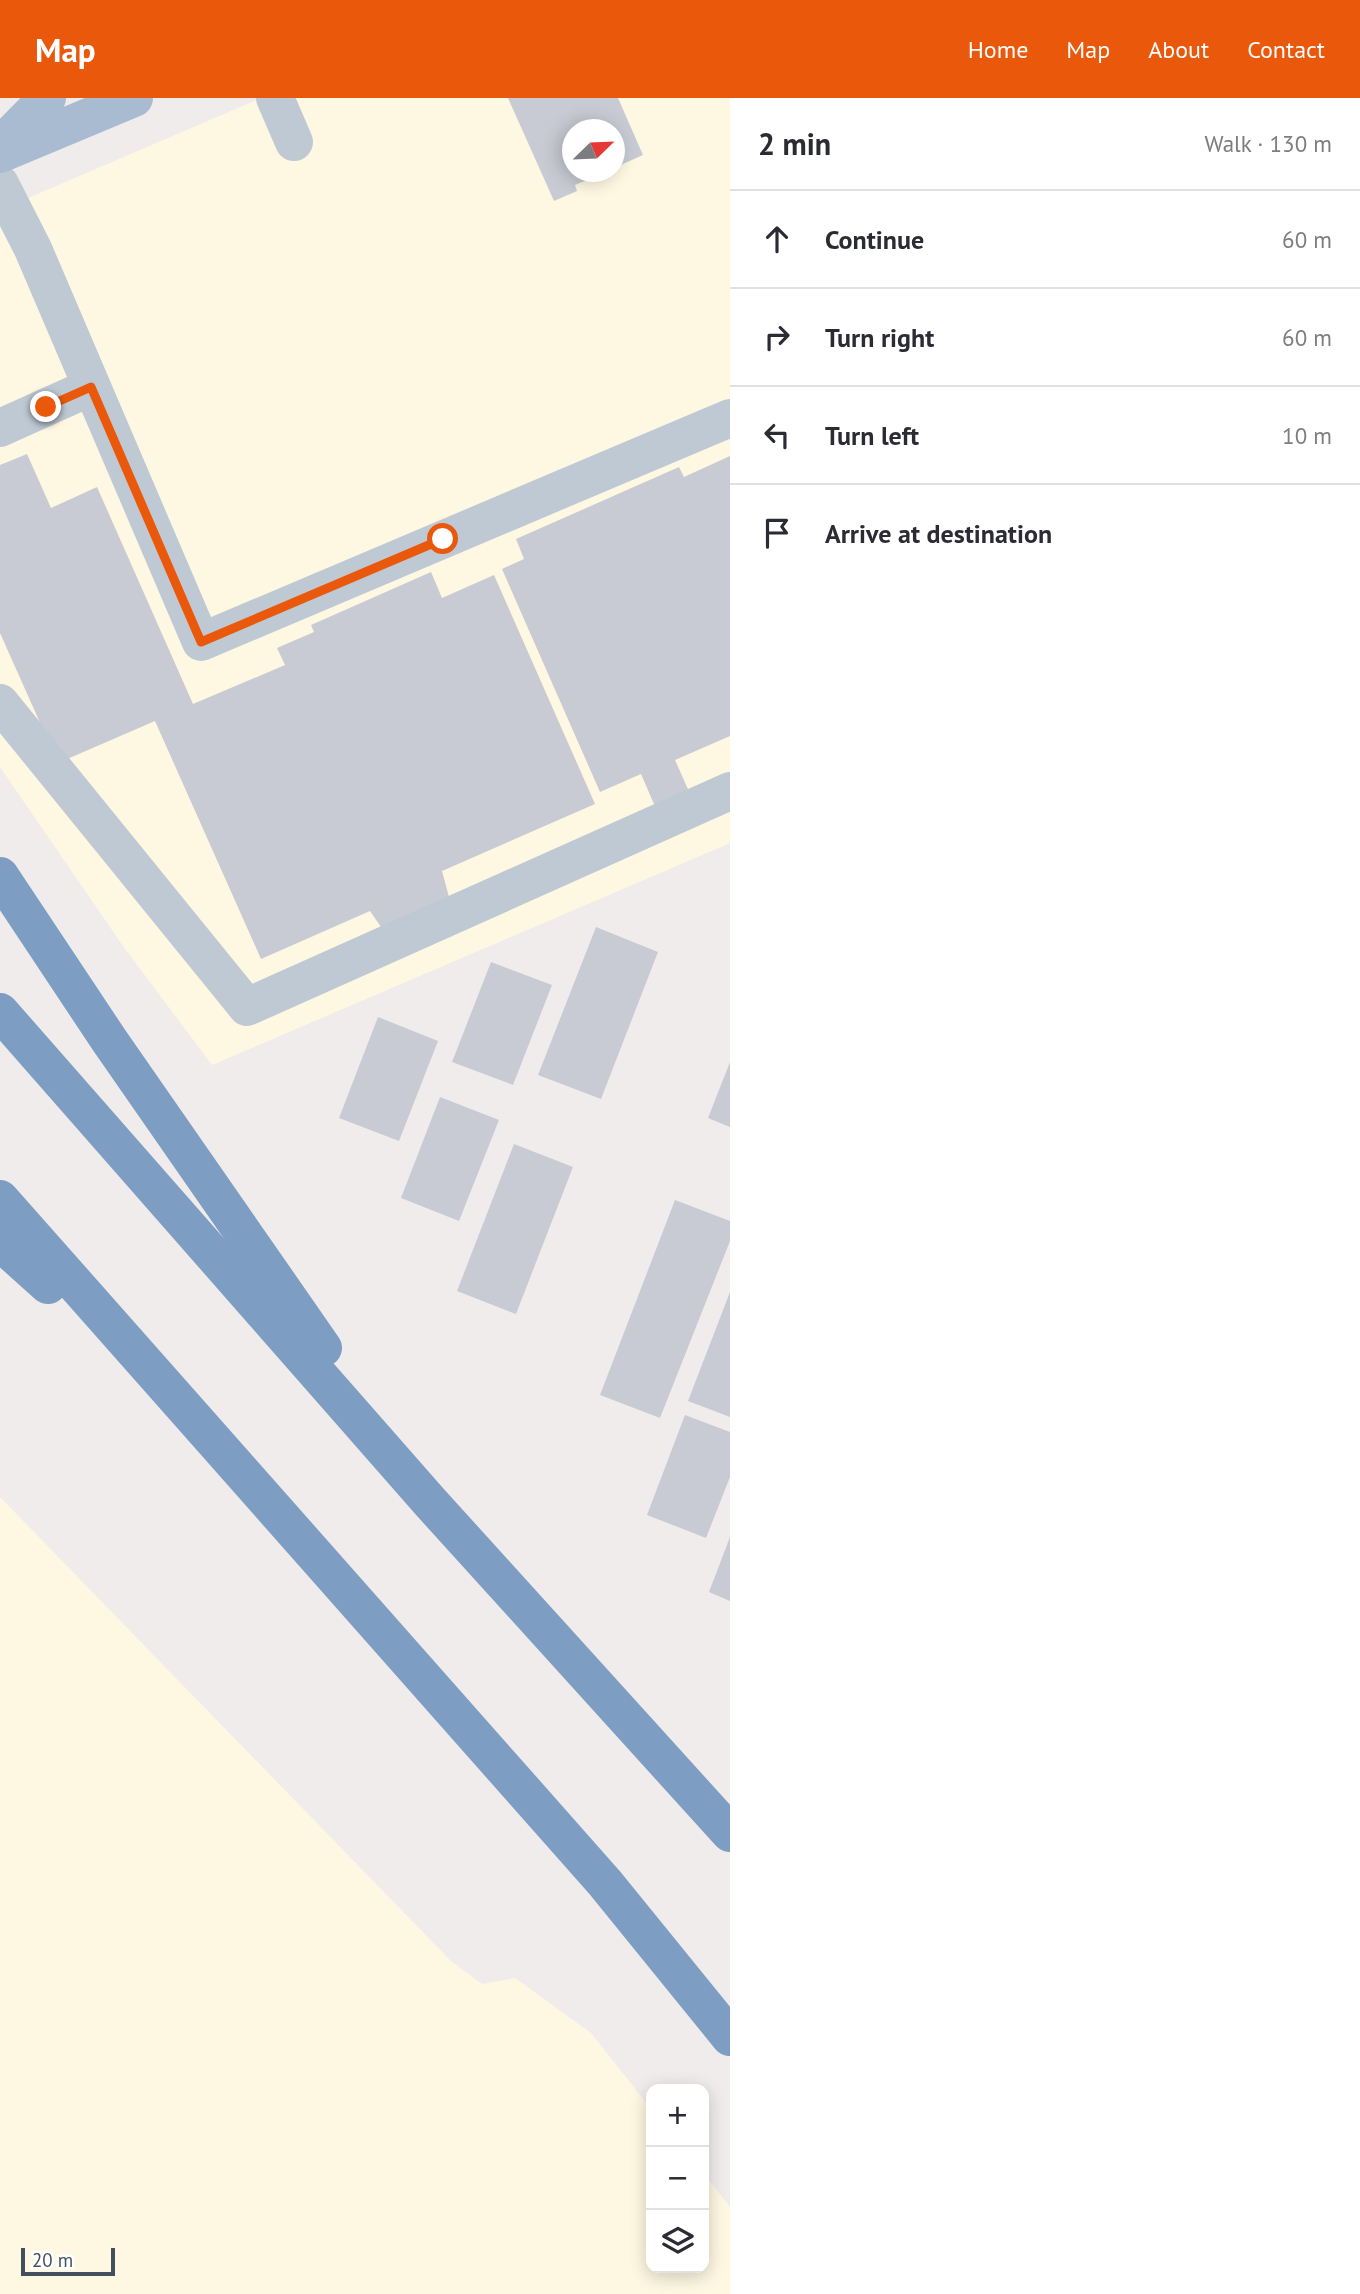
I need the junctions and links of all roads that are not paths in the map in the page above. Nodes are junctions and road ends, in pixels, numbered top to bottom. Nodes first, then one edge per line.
1 (47, 98) edge
2 (134, 98) edge
3 (275, 98) edge
4 (294, 142) dead end
5 (0, 146) edge
6 (0, 154) edge
7 (0, 184) edge
8 (91, 387) junction
9 (730, 418) edge
10 (0, 428) edge
11 (0, 703) edge
12 (730, 791) edge
13 (0, 876) edge
14 (0, 1012) edge
15 (0, 1199) edge
16 (0, 1242) edge
17 (191, 1416) junction
18 (430, 1502) junction
19 (730, 1833) edge
20 (730, 2037) edge

1 - 5 main road
2 - 6 main road
3 - 4 lane
7 - 8 lane
8 - 9 lane
8 - 10 lane
11 - 12 lane
13 - 18 highway
14 - 18 highway
15 - 17 highway
16 - 17 highway
17 - 20 highway
18 - 19 highway

